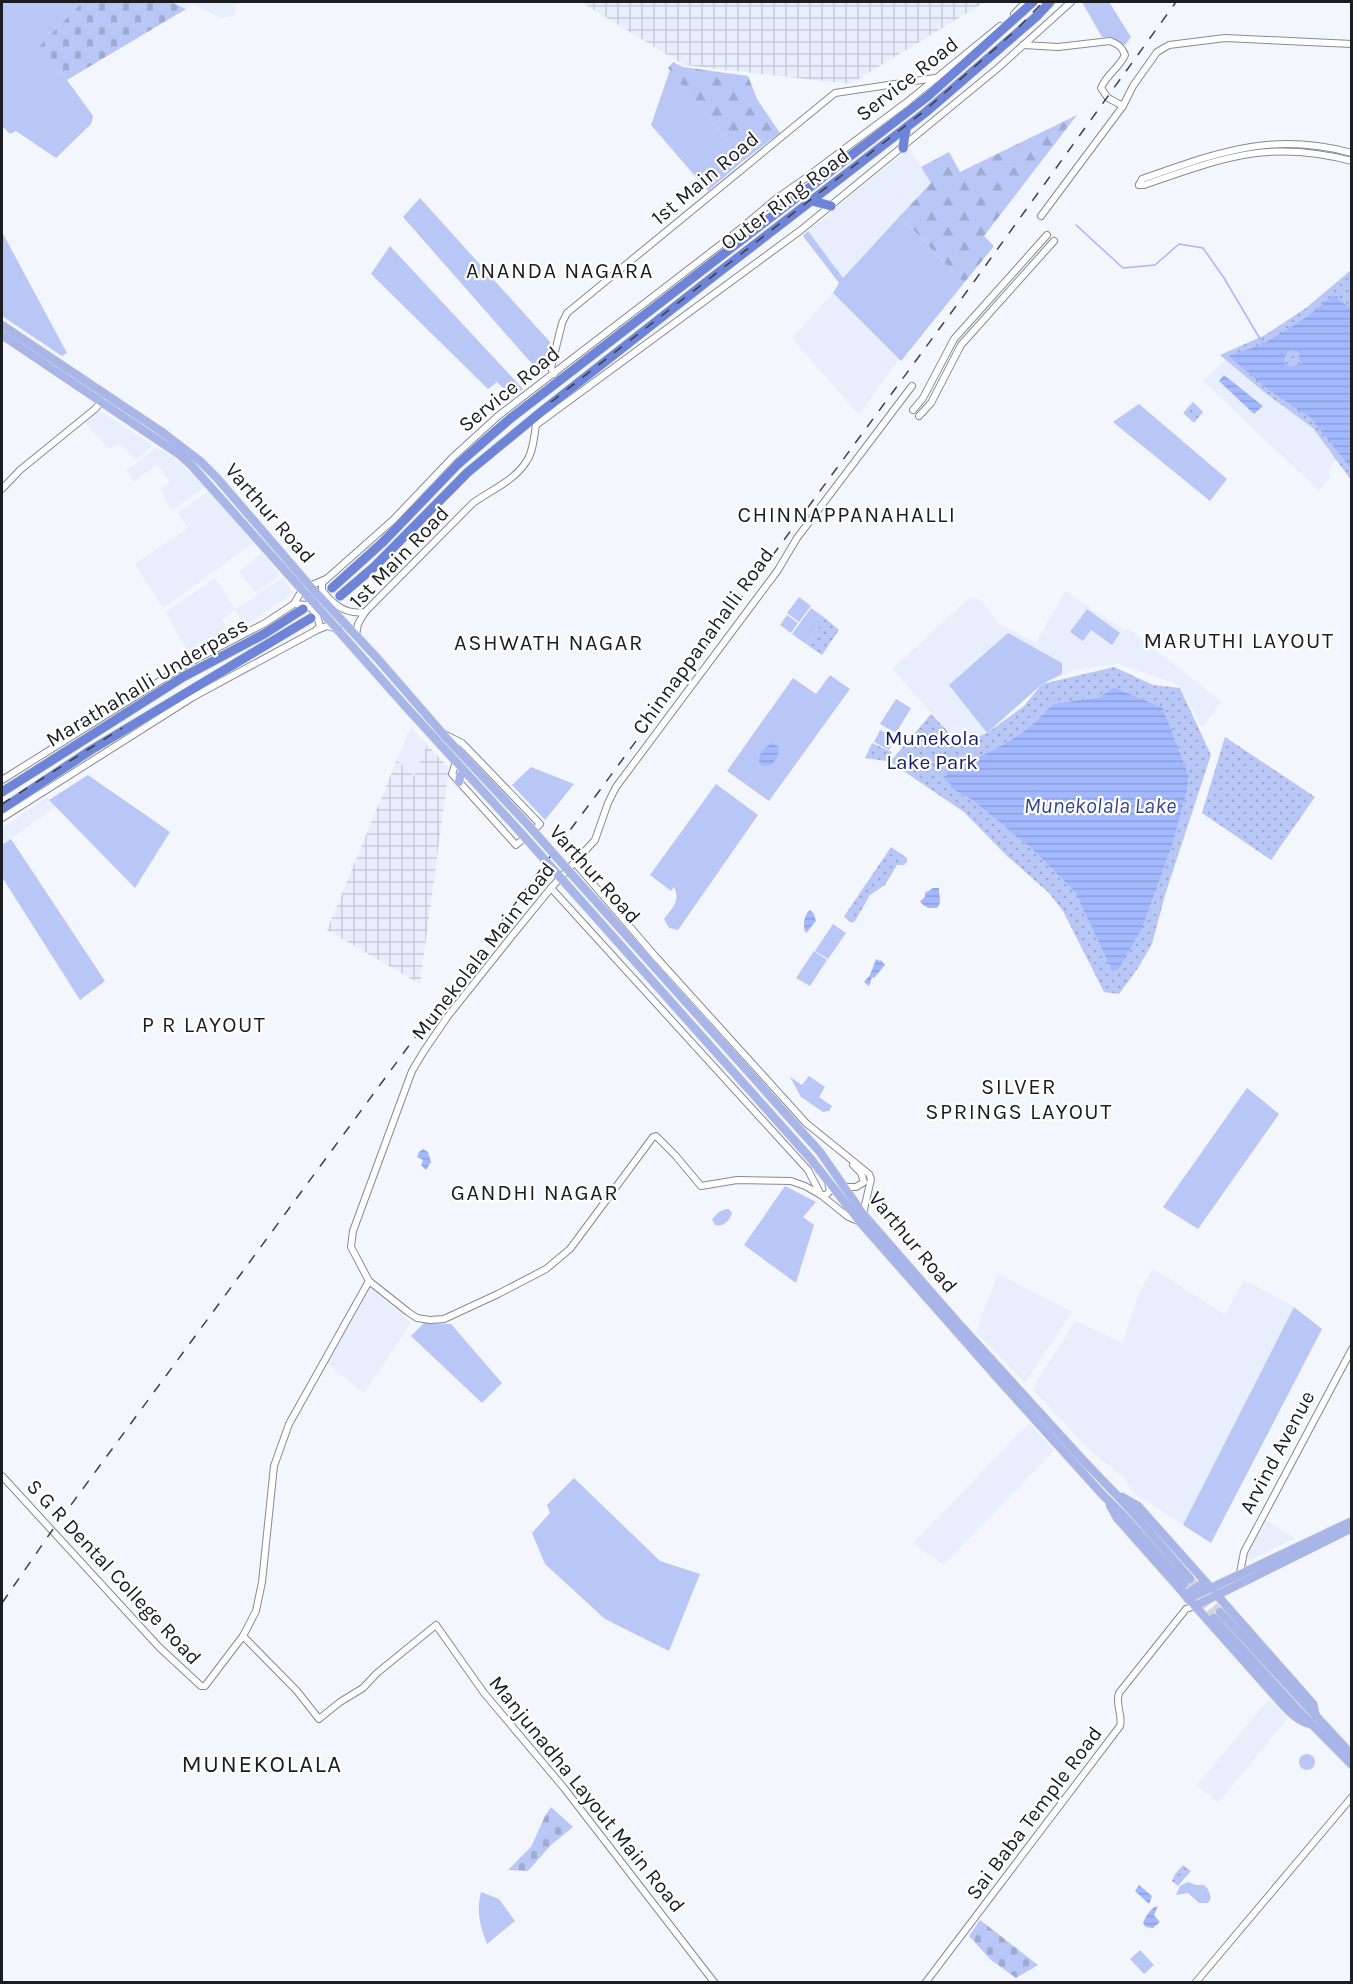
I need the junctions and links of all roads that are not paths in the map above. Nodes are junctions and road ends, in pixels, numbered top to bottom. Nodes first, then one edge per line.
1 (1026, 2) edge
2 (1033, 2) edge
3 (1050, 2) edge
4 (1071, 2) edge
5 (1352, 44) edge
6 (1022, 45) junction
7 (935, 78) junction
8 (1123, 106) junction
9 (906, 129) junction
10 (903, 148) junction
11 (1352, 153) edge
12 (1352, 160) edge
13 (813, 201) junction
14 (831, 206) junction
15 (1041, 216) dead end
16 (1047, 235) dead end
17 (1054, 241) dead end
18 (2, 325) edge
19 (2, 335) edge
20 (557, 377) junction
21 (912, 386) dead end
22 (101, 402) junction
23 (913, 410) dead end
24 (919, 416) dead end
25 (536, 421) junction
26 (2, 489) edge
27 (331, 583) junction
28 (307, 588) junction
29 (340, 596) dead end
30 (298, 606) junction
31 (365, 612) junction
32 (311, 618) dead end
33 (317, 630) junction
34 (338, 630) junction
35 (356, 635) junction
36 (456, 762) junction
37 (465, 772) junction
38 (2, 780) edge
39 (459, 782) junction
40 (5, 789) edge
41 (22, 800) junction
42 (2, 809) edge
43 (2, 818) edge
44 (520, 840) junction
45 (575, 862) junction
46 (551, 888) junction
47 (847, 1157) junction
48 (826, 1176) junction
49 (844, 1187) junction
50 (821, 1195) junction
51 (863, 1214) junction
52 (860, 1222) junction
53 (369, 1281) junction
54 (1352, 1349) edge
55 (2, 1476) edge
56 (1117, 1495) junction
57 (1108, 1500) junction
58 (1352, 1521) edge
59 (1352, 1528) edge
60 (1240, 1573) junction
61 (1208, 1585) junction
62 (1216, 1594) junction
63 (1189, 1602) junction
64 (1217, 1615) tunnel mouth
65 (243, 1636) junction
66 (1313, 1720) junction
67 (1352, 1755) edge
68 (1352, 1765) edge
69 (1352, 1797) edge
70 (714, 1983) edge
71 (926, 1983) edge
72 (1196, 1983) edge

1 - 7 street, Service Road
2 - 20 highway, Outer Ring Road
3 - 9 highway, Outer Ring Road
4 - 6 street
5 - 8 street
6 - 8 street
6 - 10 street
7 - 20 street, Service Road
7 - 20 street, 1st Main Road
8 - 15 street
9 - 10 highway
9 - 13 highway, Outer Ring Road
10 - 14 street
11 - 12 street
13 - 14 highway
13 - 25 highway, Outer Ring Road
14 - 25 street
16 - 23 street
17 - 24 street
18 - 28 main road, Varthur Road
19 - 22 main road, Varthur Road
20 - 27 highway
21 - 45 street, Chinnappanahalli Road
22 - 26 street
22 - 28 main road, Varthur Road
25 - 29 highway
25 - 31 street, 1st Main Road
27 - 28 street
27 - 31 street
28 - 30 street
28 - 34 main road, Varthur Road
28 - 35 main road, Varthur Road
30 - 33 street
30 - 38 street
30 - 40 highway, Marathahalli Underpass
31 - 35 street, 1st Main Road
32 - 41 highway, Marathahalli Underpass
33 - 34 street
33 - 41 street
34 - 36 main road, Varthur Road
35 - 49 main road, Varthur Road, bridge
36 - 37 main road, Varthur Road
36 - 39 street
37 - 39 main road
37 - 44 main road, Varthur Road
39 - 44 street
41 - 42 highway
41 - 43 street
44 - 48 main road, Varthur Road, bridge
45 - 46 street, Munekolala Main Road
45 - 47 street
46 - 50 street
46 - 53 street, Munekolala Main Road
47 - 49 street
47 - 51 street
48 - 50 street
48 - 52 main road, Varthur Road
49 - 51 main road, Varthur Road
50 - 52 street
50 - 53 street
51 - 56 main road, Varthur Road
52 - 57 main road, Varthur Road
53 - 65 street
54 - 60 street, Arvind Avenue
55 - 65 street, S G R Dental College Road
56 - 57 main road
56 - 61 main road
57 - 63 main road
58 - 60 main road
59 - 62 main road
60 - 61 main road
61 - 63 main road
62 - 63 main road
62 - 66 main road
63 - 66 main road
63 - 71 street, Sai Baba Temple Road
64 - 66 main road
65 - 70 street, Manjunadha Layout Main Road
66 - 67 main road
66 - 68 main road
69 - 72 street

